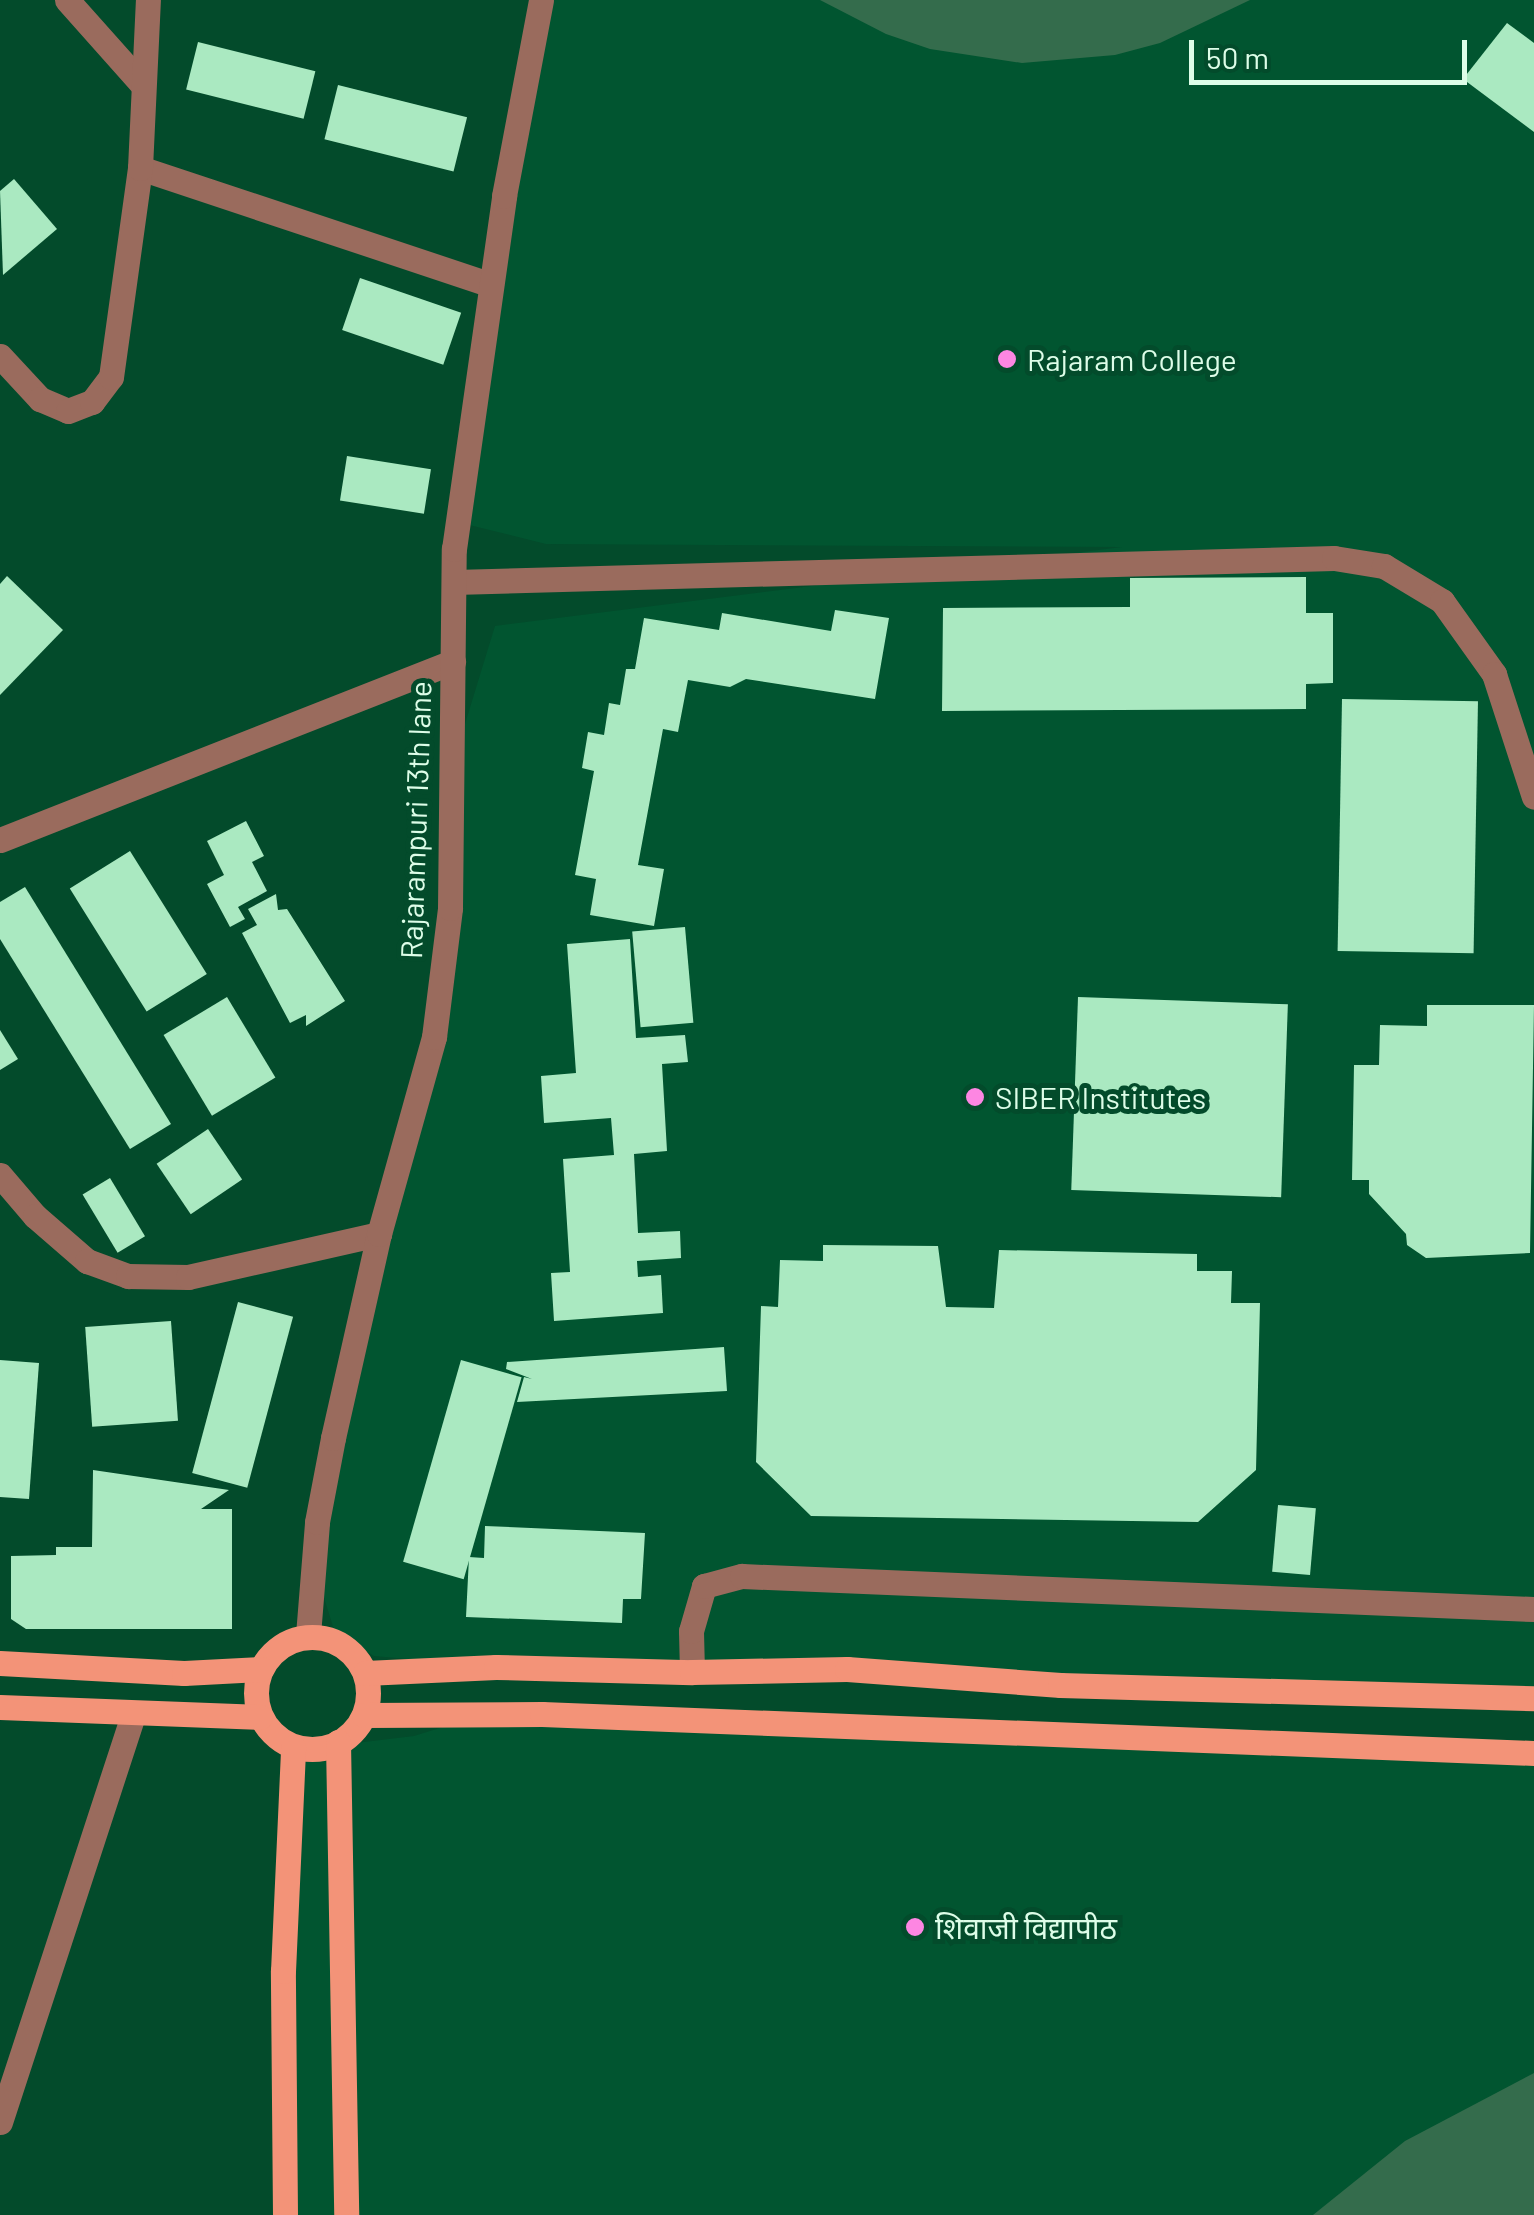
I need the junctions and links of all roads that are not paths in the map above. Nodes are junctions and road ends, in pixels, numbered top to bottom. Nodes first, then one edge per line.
1 (67, 0) edge
2 (148, 0) edge
3 (540, 0) edge
4 (140, 82) junction
5 (140, 168) junction
6 (492, 284) junction
7 (0, 356) edge
8 (454, 582) junction
9 (453, 662) junction
10 (1534, 797) edge
11 (0, 840) edge
12 (0, 1175) edge
13 (379, 1234) junction
14 (1534, 1609) edge
15 (308, 1636) junction
16 (0, 1663) edge
17 (261, 1669) junction
18 (692, 1672) junction
19 (364, 1673) junction
20 (1534, 1698) edge
21 (0, 1707) edge
22 (134, 1713) junction
23 (364, 1714) junction
24 (260, 1717) junction
25 (338, 1742) junction
26 (292, 1747) junction
27 (1534, 1752) edge
28 (0, 2122) edge
29 (286, 2215) edge
30 (346, 2215) edge

1 - 4 street
2 - 4 street
3 - 6 street, Rajarampuri 13th lane
4 - 5 street
5 - 6 street
5 - 7 street
6 - 8 street, Rajarampuri 13th lane
8 - 9 street, Rajarampuri 13th lane
8 - 10 street
9 - 11 street
9 - 13 street, Rajarampuri 13th lane
12 - 13 street
13 - 15 street, Rajarampuri 13th lane
14 - 18 street
15 - 17 main road
15 - 19 main road
16 - 17 main road
17 - 24 main road
18 - 19 main road
18 - 20 main road
19 - 23 main road
21 - 22 main road
22 - 24 main road
22 - 28 street
23 - 25 main road
23 - 27 main road
24 - 26 main road
25 - 26 main road
25 - 30 main road
26 - 29 main road

